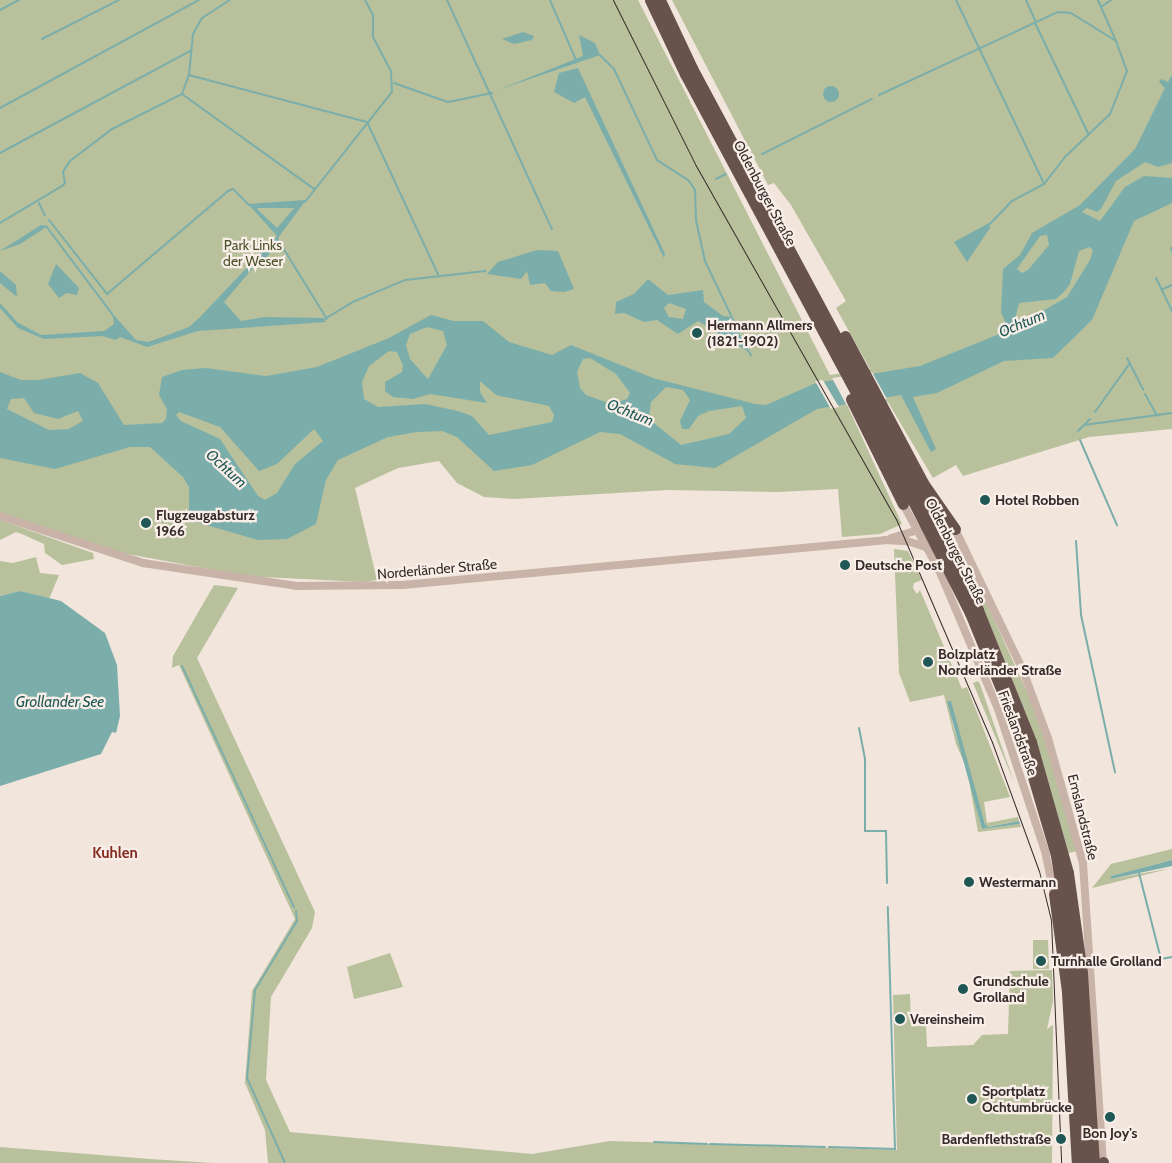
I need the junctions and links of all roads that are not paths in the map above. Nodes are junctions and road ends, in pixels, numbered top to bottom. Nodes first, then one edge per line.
1 (650, 0) edge
2 (660, 0) edge
3 (815, 306) junction
4 (851, 372) junction
5 (868, 404) junction
6 (903, 504) junction
7 (0, 516) edge
8 (955, 529) junction
9 (919, 530) junction
10 (906, 534) junction
11 (885, 540) junction
12 (964, 547) junction
13 (928, 549) junction
14 (1054, 894) joint
15 (1078, 974) junction
16 (1077, 1163) edge
17 (1085, 1163) edge
18 (1100, 1163) edge

1 - 3 highway, Oldenburger Straße
2 - 3 highway, Oldenburger Straße
3 - 4 highway, Oldenburger Straße
3 - 4 highway
4 - 5 highway, Oldenburger Straße
4 - 5 highway
5 - 6 highway
5 - 8 highway
5 - 15 highway, Oldenburger Straße, bridge
6 - 9 street, Frieslandstraße
6 - 10 street
7 - 11 street, Norderländer Straße
8 - 9 street, Norderländer Straße
8 - 12 street, Emslandstraße
9 - 10 street, Norderländer Straße
9 - 13 street, Frieslandstraße
10 - 11 street, Norderländer Straße
11 - 13 street, Norderländer Straße
12 - 13 street, Norderländer Straße
12 - 18 street, Emslandstraße
13 - 14 street, Frieslandstraße
14 - 16 highway
15 - 17 highway, Oldenburger Straße
15 - 18 highway, Oldenburger Straße

